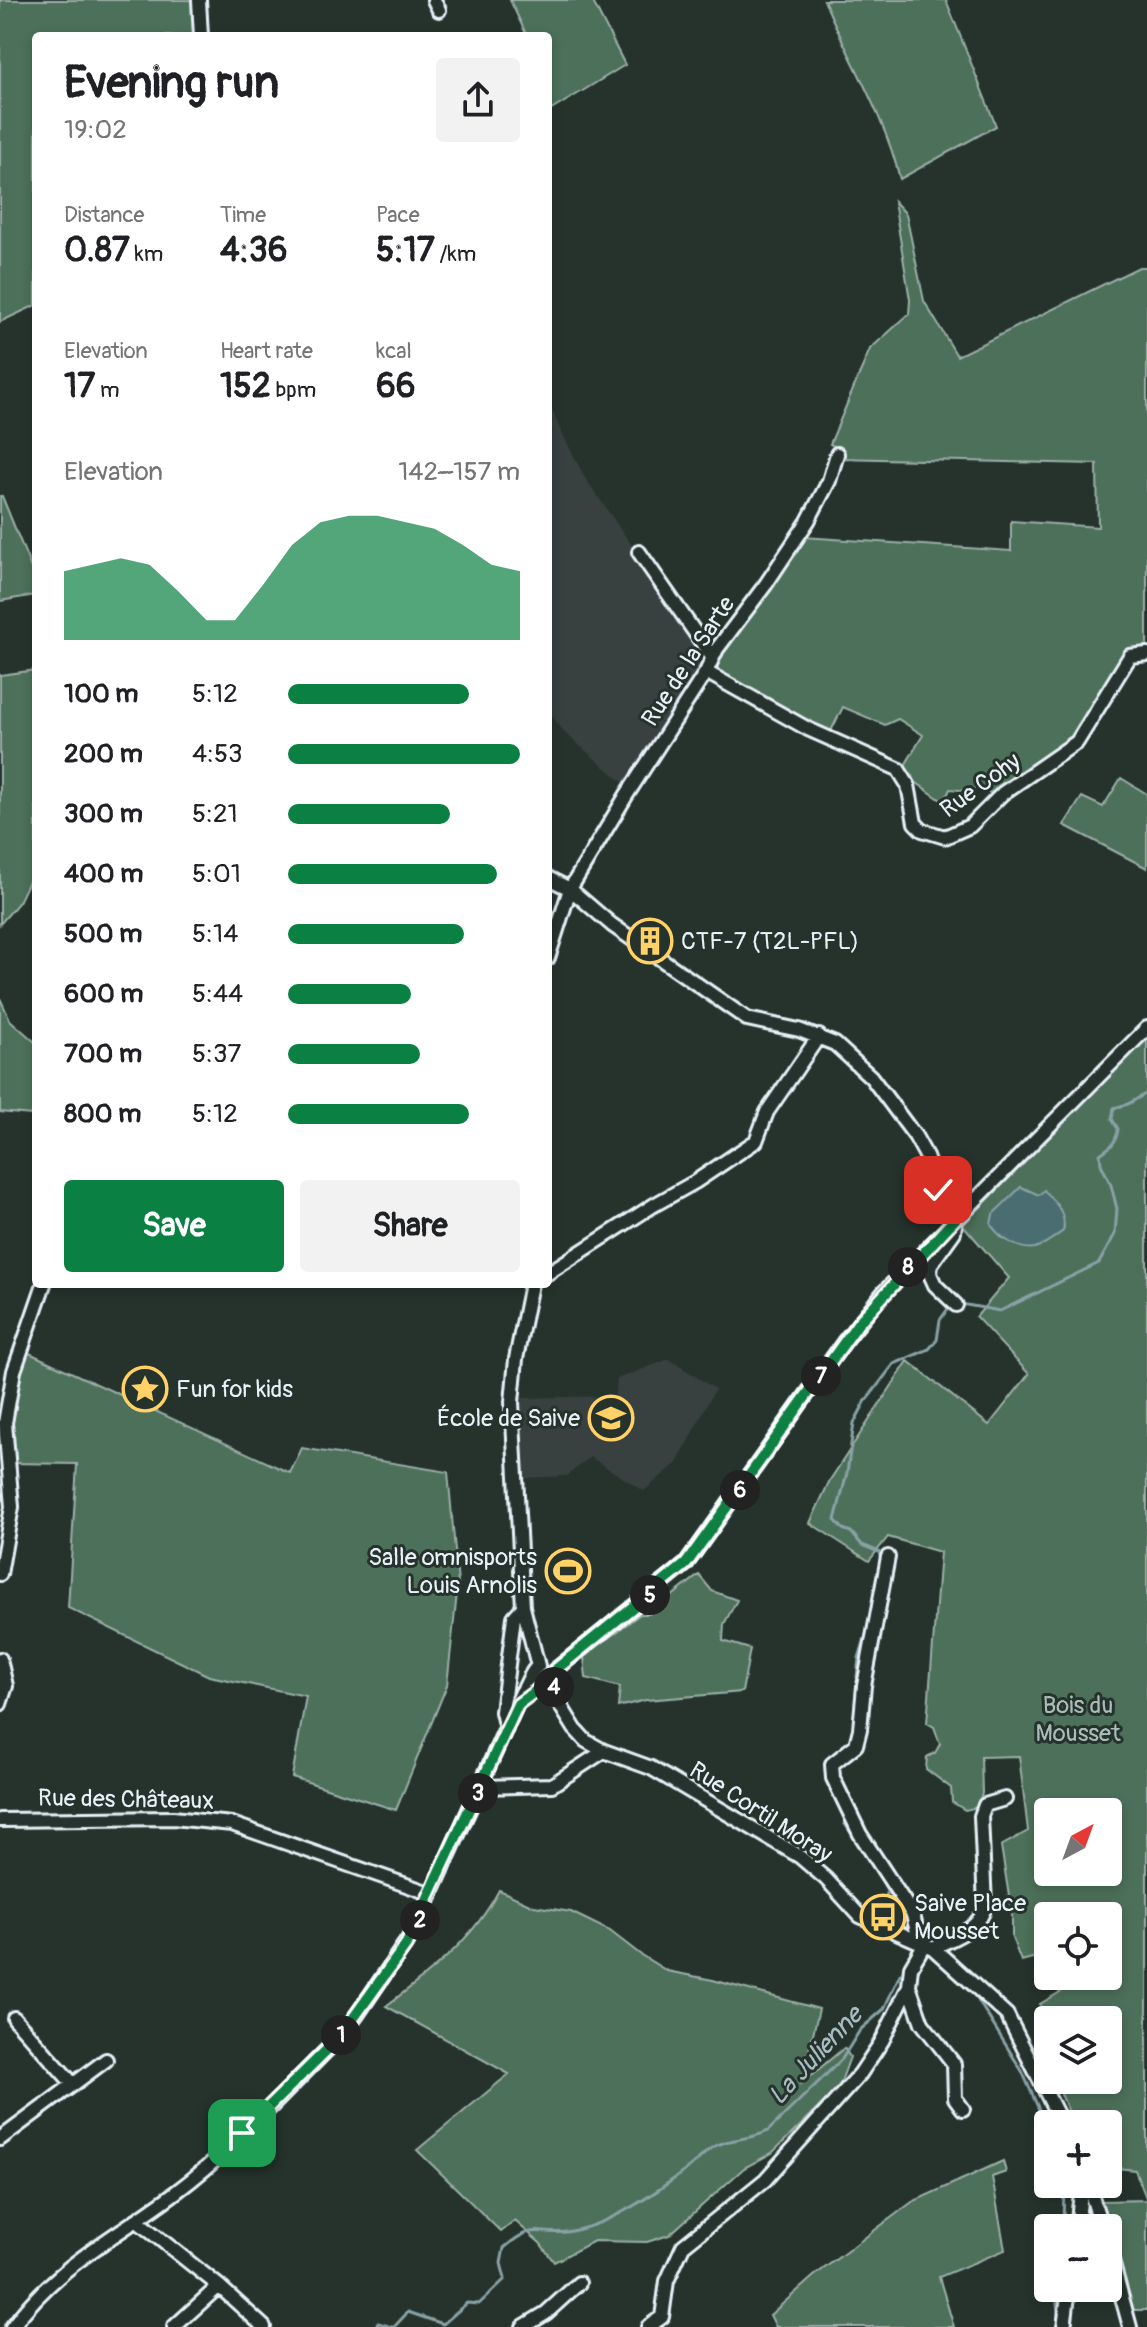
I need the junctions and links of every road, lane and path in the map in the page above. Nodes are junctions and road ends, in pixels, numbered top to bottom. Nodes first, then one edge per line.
1 (199, 0) edge
2 (201, 32) edge
3 (837, 454) dead end
4 (639, 552) dead end
5 (1147, 654) edge
6 (712, 657) junction
7 (706, 672) junction
8 (552, 880) edge
9 (570, 889) junction
10 (552, 945) edge
11 (1147, 1028) edge
12 (819, 1036) junction
13 (956, 1218) junction
14 (552, 1270) edge
15 (43, 1288) edge
16 (530, 1288) edge
17 (954, 1303) dead end
18 (888, 1557) dead end
19 (0, 1574) edge
20 (523, 1607) junction
21 (0, 1659) edge
22 (538, 1666) junction
23 (554, 1671) junction
24 (540, 1687) junction
25 (0, 1704) edge
26 (506, 1729) junction
27 (604, 1751) junction
28 (481, 1787) junction
29 (1005, 1799) dead end
30 (0, 1820) edge
31 (432, 1894) junction
32 (926, 1944) junction
33 (909, 1986) junction
34 (14, 2018) dead end
35 (106, 2060) dead end
36 (73, 2084) junction
37 (963, 2109) dead end
38 (1055, 2110) edge
39 (0, 2139) edge
40 (136, 2220) junction
41 (579, 2283) dead end
42 (219, 2286) junction
43 (1122, 2298) edge
44 (1067, 2302) edge
45 (12, 2327) edge
46 (174, 2327) edge
47 (264, 2327) edge
48 (523, 2327) edge
49 (648, 2327) edge
50 (1064, 2327) edge
51 (1130, 2327) edge

1 - 2 street
3 - 6 street, Rue de la Sarte
4 - 6 street
5 - 7 street, Rue Cohy
6 - 7 street, Rue de la Sarte
7 - 9 street, Rue de la Sarte
8 - 9 street
9 - 10 street, Rue de la Sarte
9 - 12 street
11 - 13 street
12 - 13 street
12 - 14 street
13 - 17 street
13 - 23 street
15 - 19 street
16 - 20 street
18 - 32 street
20 - 22 street
20 - 26 street
21 - 25 street
22 - 23 street
22 - 24 street
23 - 24 street
24 - 26 street
24 - 27 street
26 - 28 street
27 - 28 street
27 - 32 street, Rue Cortil Moray
28 - 31 street
29 - 32 street
30 - 31 street, Rue des Châteaux
31 - 40 street
32 - 33 street
32 - 38 street
33 - 37 street
33 - 49 street
34 - 36 street
35 - 36 street
36 - 39 street
40 - 42 street
40 - 45 street
41 - 48 street
42 - 46 street
42 - 47 street
43 - 51 street
44 - 50 street

